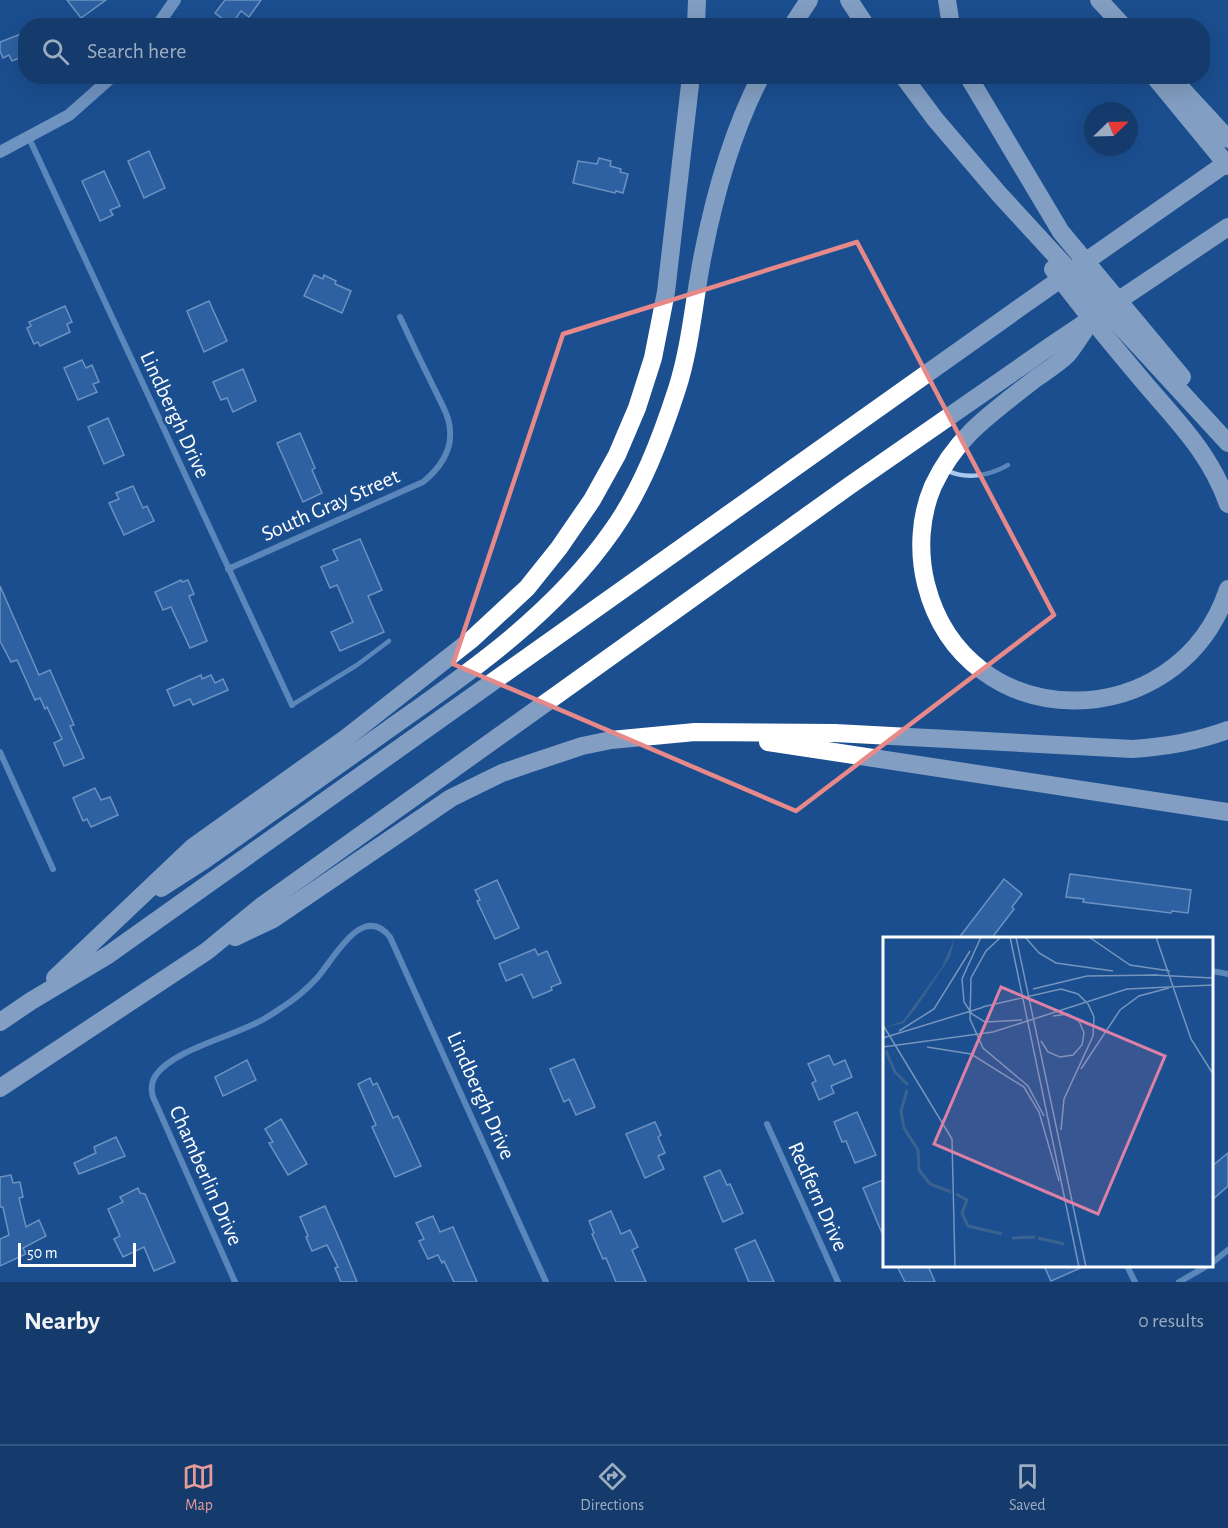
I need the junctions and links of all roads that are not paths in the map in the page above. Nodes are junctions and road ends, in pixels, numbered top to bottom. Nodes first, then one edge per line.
1 (175, 0) edge
2 (697, 0) edge
3 (849, 0) edge
4 (947, 0) edge
5 (1092, 0) edge
6 (1099, 0) edge
7 (807, 2) edge
8 (163, 18) edge
9 (696, 18) edge
10 (797, 18) edge
11 (861, 18) edge
12 (950, 18) edge
13 (1107, 18) edge
14 (1115, 18) edge
15 (104, 84) edge
16 (690, 84) edge
17 (757, 84) edge
18 (909, 84) edge
19 (973, 84) edge
20 (1161, 84) edge
21 (1177, 84) edge
22 (29, 138) junction
23 (1228, 140) edge
24 (0, 152) edge
25 (1228, 164) edge
26 (999, 194) junction
27 (1228, 227) edge
28 (400, 317) dead end
29 (1060, 349) junction
30 (1228, 437) edge
31 (1228, 443) edge
32 (1008, 465) dead end
33 (942, 468) junction
34 (1228, 504) edge
35 (228, 569) junction
36 (1228, 589) edge
37 (389, 641) dead end
38 (292, 705) joint
39 (1228, 730) edge
40 (695, 732) junction
41 (0, 752) edge
42 (1228, 812) edge
43 (53, 869) dead end
44 (124, 912) junction
45 (207, 951) junction
46 (1213, 971) edge
47 (1228, 974) edge
48 (31, 1001) junction
49 (0, 1022) edge
50 (153, 1082) joint
51 (0, 1088) edge
52 (767, 1125) dead end
53 (1228, 1250) edge
54 (1213, 1262) edge
55 (1128, 1267) edge
56 (1205, 1267) edge
57 (235, 1282) edge
58 (546, 1282) edge
59 (838, 1282) edge
60 (1135, 1282) edge
61 (1179, 1282) edge

1 - 8 main road
2 - 9 highway
3 - 11 highway
4 - 12 highway
5 - 13 highway
6 - 14 highway
7 - 10 highway
15 - 22 main road
16 - 44 highway
17 - 44 highway
18 - 26 highway
19 - 30 highway
20 - 25 highway
21 - 23 highway
22 - 24 main road
22 - 35 street, Lindbergh Drive
25 - 48 highway
26 - 31 highway
26 - 34 highway
27 - 29 highway
28 - 35 street, South Gray Street
29 - 33 highway
29 - 45 highway
32 - 33 lane
33 - 36 highway
35 - 38 street, Lindbergh Drive
37 - 38 lane
39 - 40 highway
40 - 42 highway
40 - 45 highway
41 - 43 street
44 - 48 highway
45 - 51 highway
46 - 47 street
48 - 49 highway
50 - 57 street, Chamberlin Drive
50 - 58 street, Lindbergh Drive
52 - 59 street, Redfern Drive
53 - 54 street
55 - 60 street
56 - 61 street

